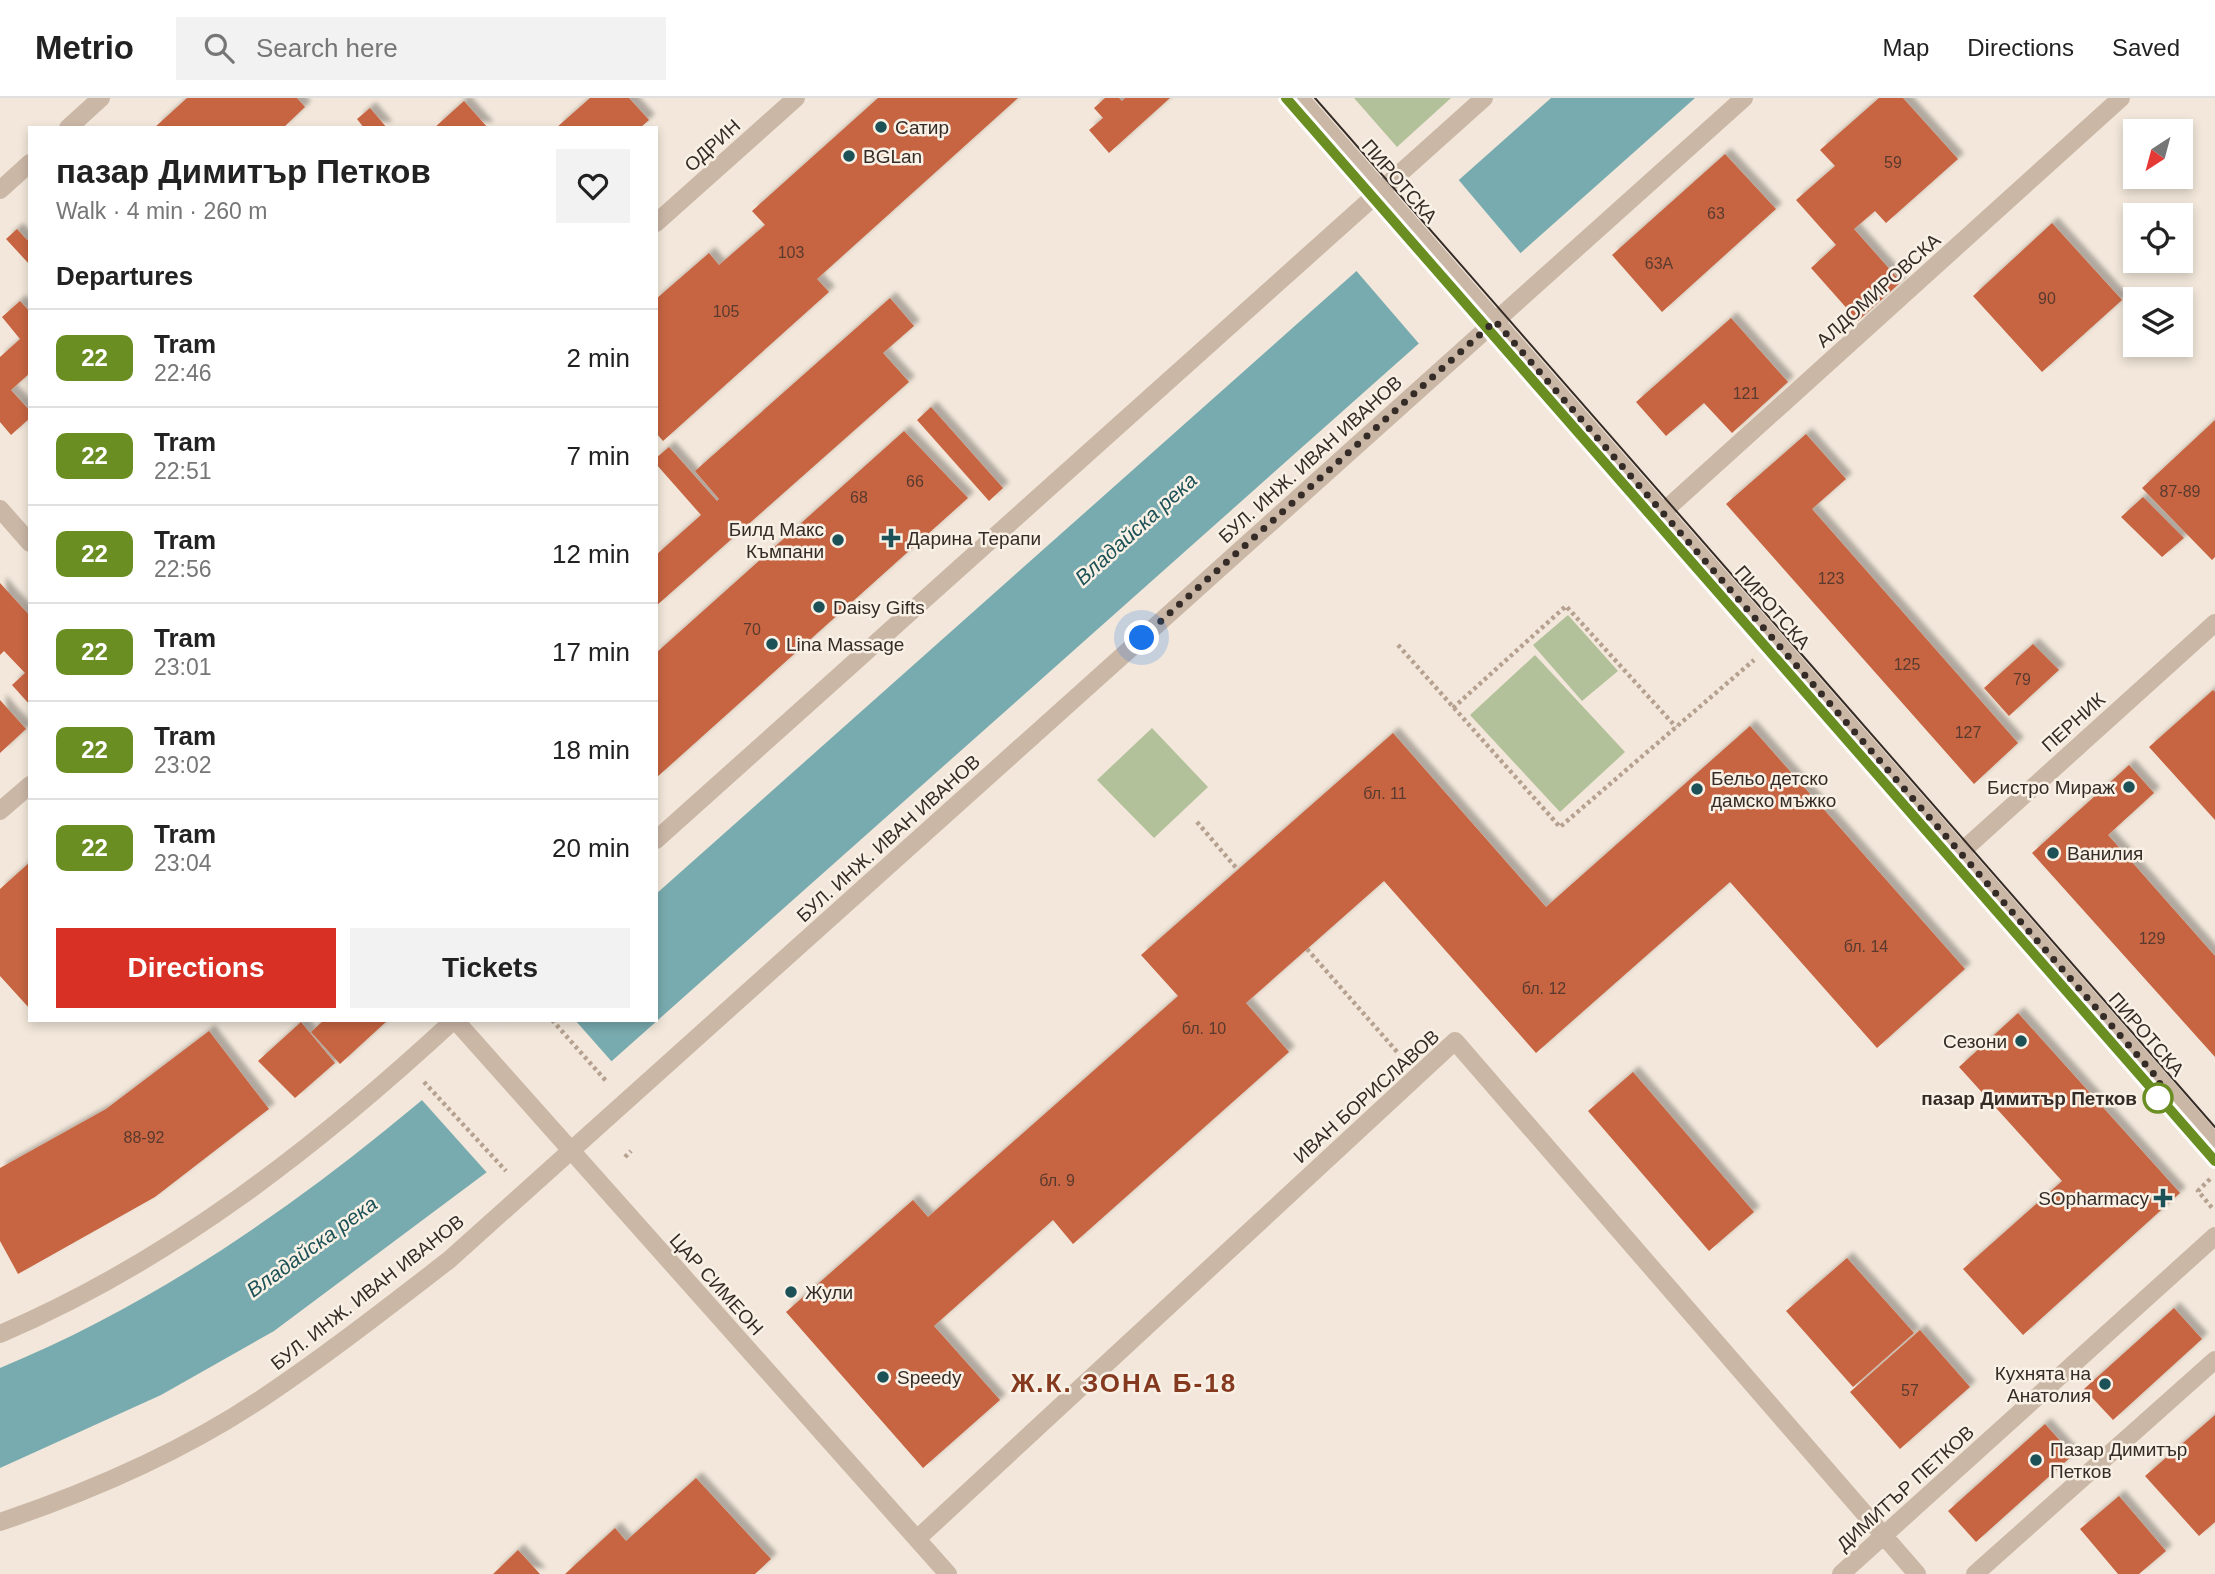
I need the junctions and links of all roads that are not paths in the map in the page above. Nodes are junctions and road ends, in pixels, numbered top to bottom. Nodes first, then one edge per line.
1 (101, 98) edge
2 (796, 98) edge
3 (1300, 98) edge
4 (1485, 98) edge
5 (1744, 98) edge
6 (2121, 98) edge
7 (70, 126) edge
8 (28, 165) edge
9 (0, 190) edge
10 (1382, 192) junction
11 (658, 221) edge
12 (1490, 315) junction
13 (0, 509) edge
14 (1663, 512) junction
15 (28, 540) edge
16 (2215, 622) edge
17 (28, 787) edge
18 (0, 811) edge
19 (658, 837) edge
20 (1960, 853) junction
21 (453, 1022) edge
22 (457, 1022) edge
23 (2215, 1143) edge
24 (569, 1149) junction
25 (2215, 1236) edge
26 (0, 1334) edge
27 (2215, 1360) edge
28 (0, 1522) edge
29 (1883, 1536) junction
30 (917, 1539) junction
31 (948, 1574) edge
32 (1841, 1574) edge
33 (1917, 1574) edge
34 (1975, 1574) edge

1 - 7 street
2 - 11 street, ОДРИН
3 - 10 street, ПИРОТСКА
4 - 10 street
5 - 12 street, БУЛ. ИНЖ. ИВАН ИВАНОВ
6 - 14 street, АЛДОМИРОВСКА
8 - 9 street
10 - 12 street, ПИРОТСКА
10 - 19 street
12 - 14 street, ПИРОТСКА
12 - 24 street, БУЛ. ИНЖ. ИВАН ИВАНОВ
13 - 15 street
14 - 20 street, ПИРОТСКА
16 - 20 street, ПЕРНИК
17 - 18 street
20 - 23 street, ПИРОТСКА
21 - 26 street
22 - 24 street, ЦАР СИМЕОН
24 - 28 street, БУЛ. ИНЖ. ИВАН ИВАНОВ
24 - 30 street, ЦАР СИМЕОН
25 - 29 street, ДИМИТЪР ПЕТКОВ
27 - 34 street
29 - 30 street, ИВАН БОРИСЛАВОВ
29 - 32 street, ДИМИТЪР ПЕТКОВ
29 - 33 street
30 - 31 street, ЦАР СИМЕОН

